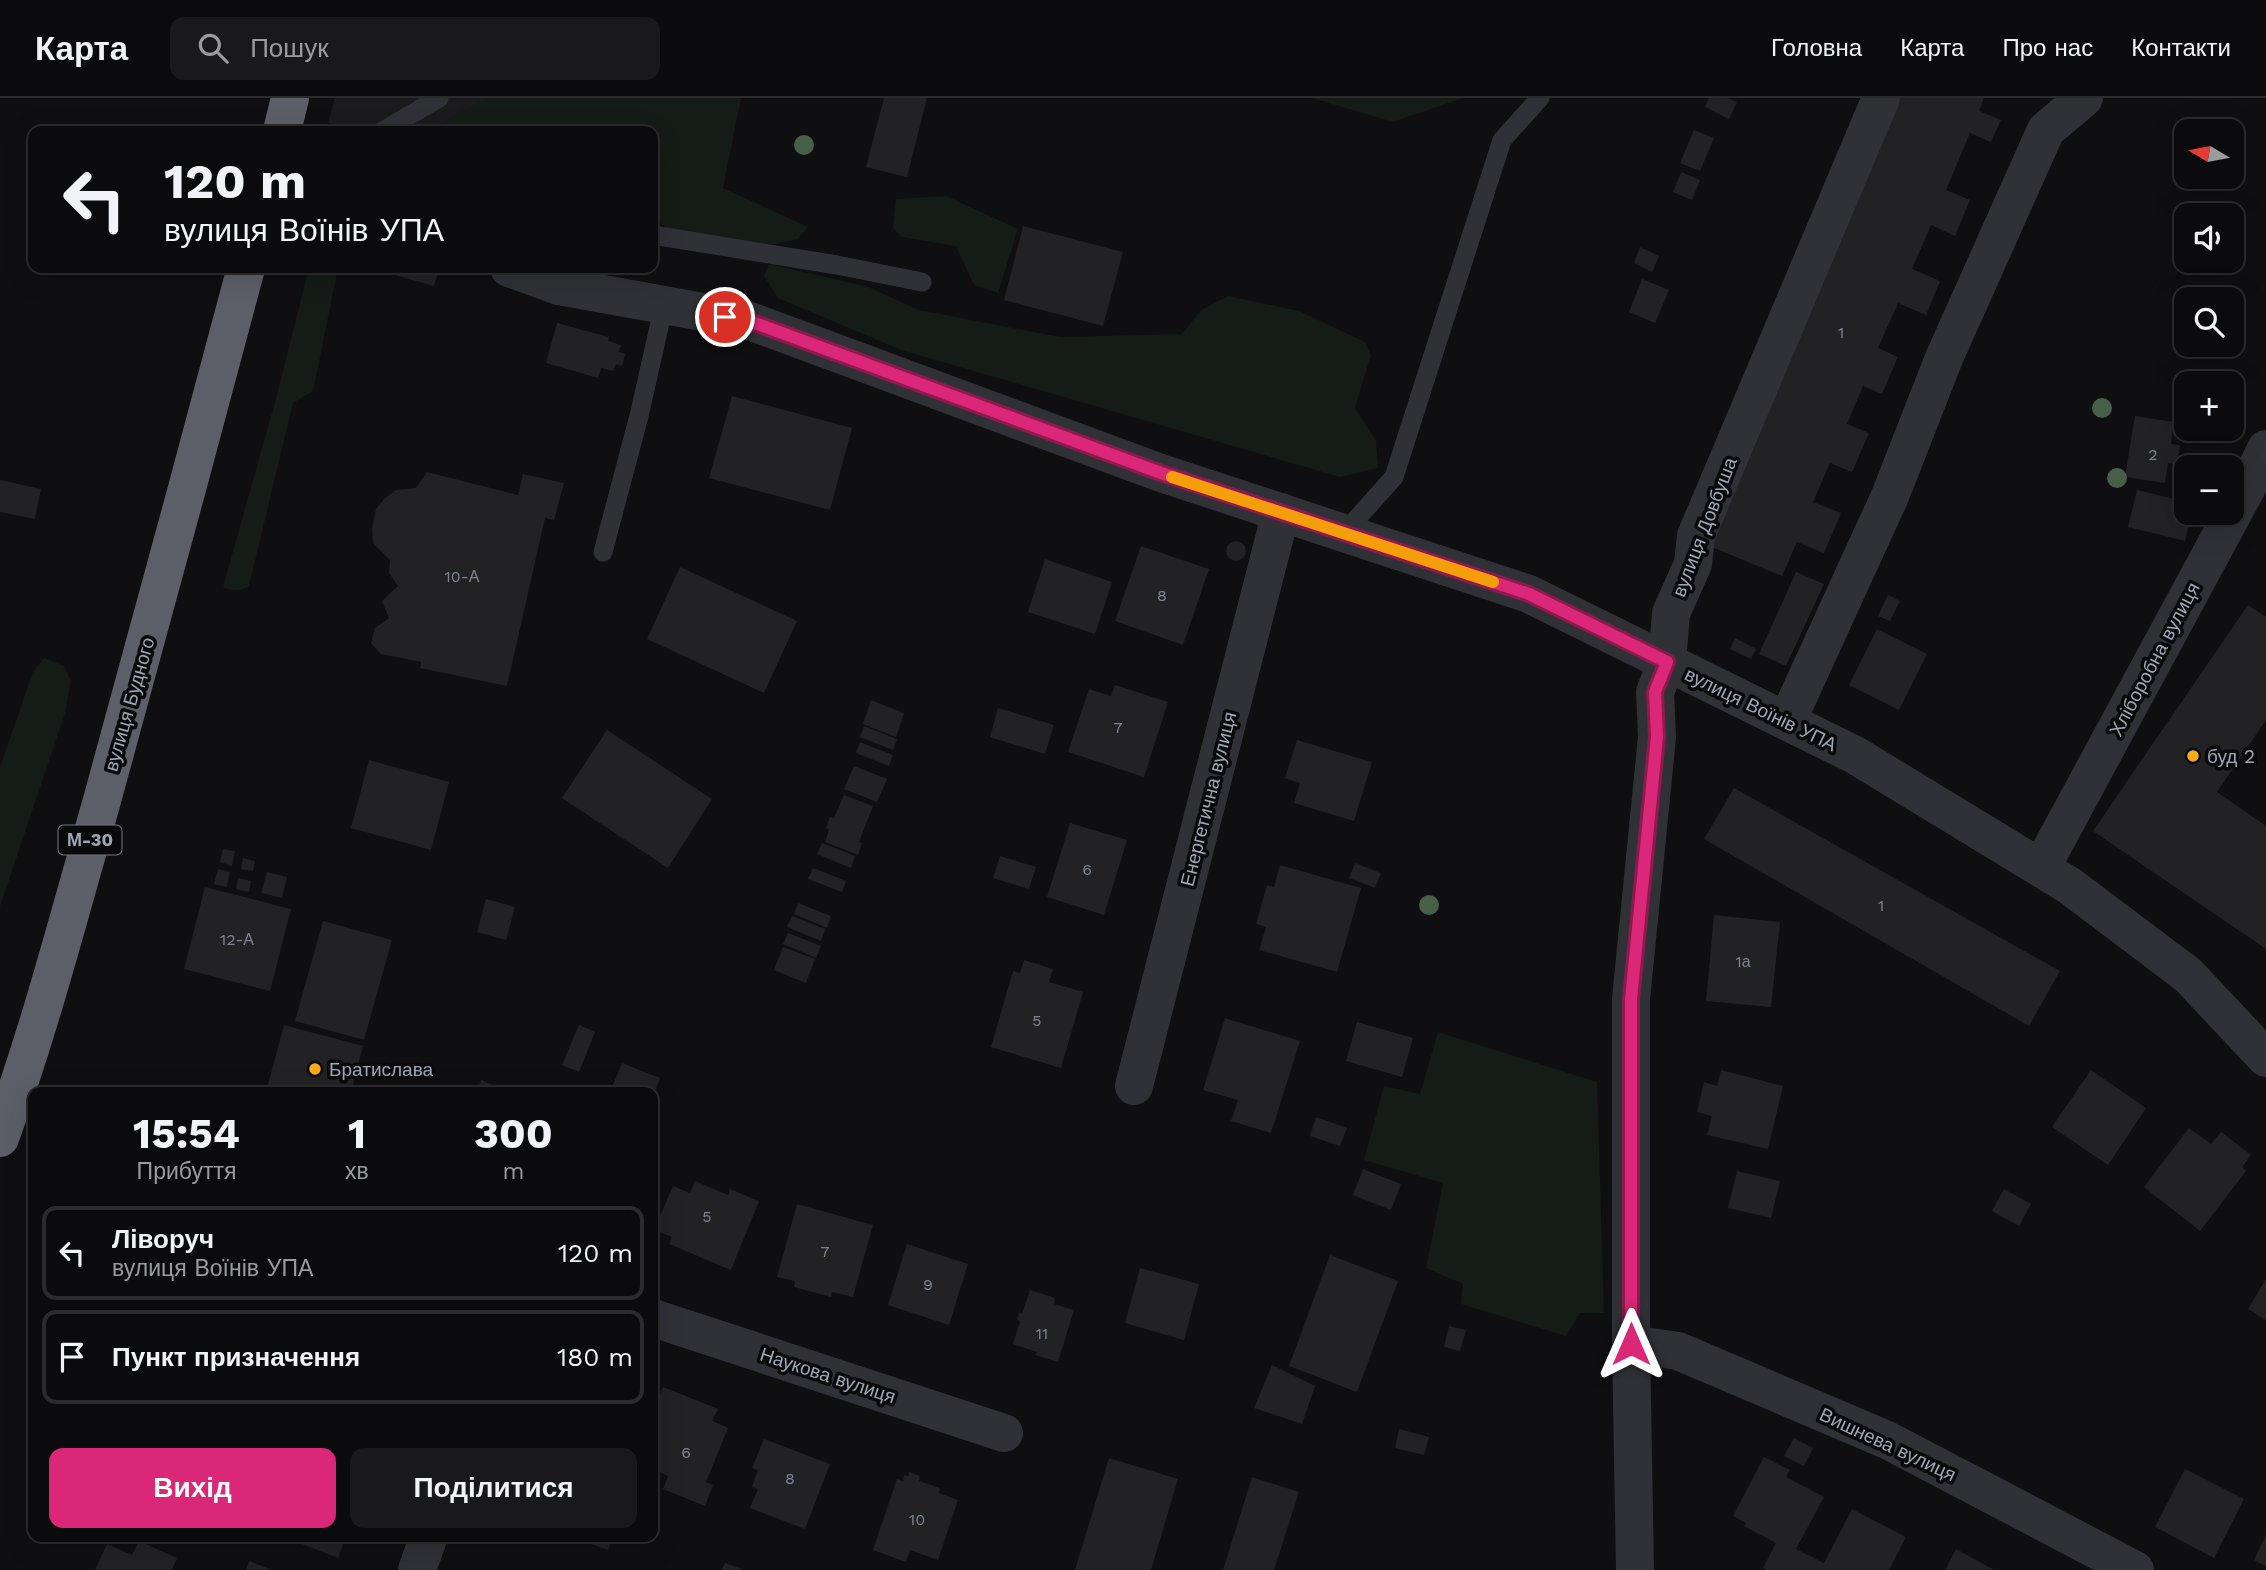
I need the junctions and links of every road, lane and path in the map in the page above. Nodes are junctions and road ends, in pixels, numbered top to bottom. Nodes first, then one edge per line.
1 (290, 98) edge
2 (439, 98) edge
3 (1540, 98) edge
4 (1881, 98) edge
5 (2084, 98) edge
6 (283, 126) edge
7 (391, 126) edge
8 (658, 236) edge
9 (245, 273) edge
10 (523, 273) edge
11 (922, 282) dead end
12 (664, 305) junction
13 (2266, 449) edge
14 (1282, 512) junction
15 (1344, 533) junction
16 (603, 552) dead end
17 (1667, 662) junction
18 (1787, 721) junction
19 (2041, 868) junction
20 (2266, 1058) edge
21 (1134, 1086) dead end
22 (24, 1097) edge
23 (0, 1138) edge
24 (658, 1320) edge
25 (1631, 1344) junction
26 (1004, 1433) dead end
27 (427, 1542) edge
28 (417, 1570) edge
29 (1635, 1570) edge
30 (2135, 1570) edge

1 - 6 highway
2 - 7 lane
3 - 15 lane
4 - 17 street, вулиця Довбуша
5 - 18 street
8 - 11 lane
9 - 22 highway, вулиця Будного / М-30
10 - 12 street, вулиця Воїнів УПА
12 - 14 street, вулиця Воїнів УПА
12 - 16 lane
13 - 19 street, Хліборобна вулиця
14 - 15 street, вулиця Воїнів УПА
14 - 21 street, Енергетична вулиця
15 - 17 street, вулиця Воїнів УПА
17 - 18 street, вулиця Воїнів УПА
17 - 25 street, вулиця Довбуша
18 - 19 street, вулиця Воїнів УПА
19 - 20 street, вулиця Воїнів УПА
22 - 23 highway, вулиця Будного / М-30
24 - 26 street, Наукова вулиця
25 - 29 street, вулиця Довбуша
25 - 30 street, Вишнева вулиця
27 - 28 street

